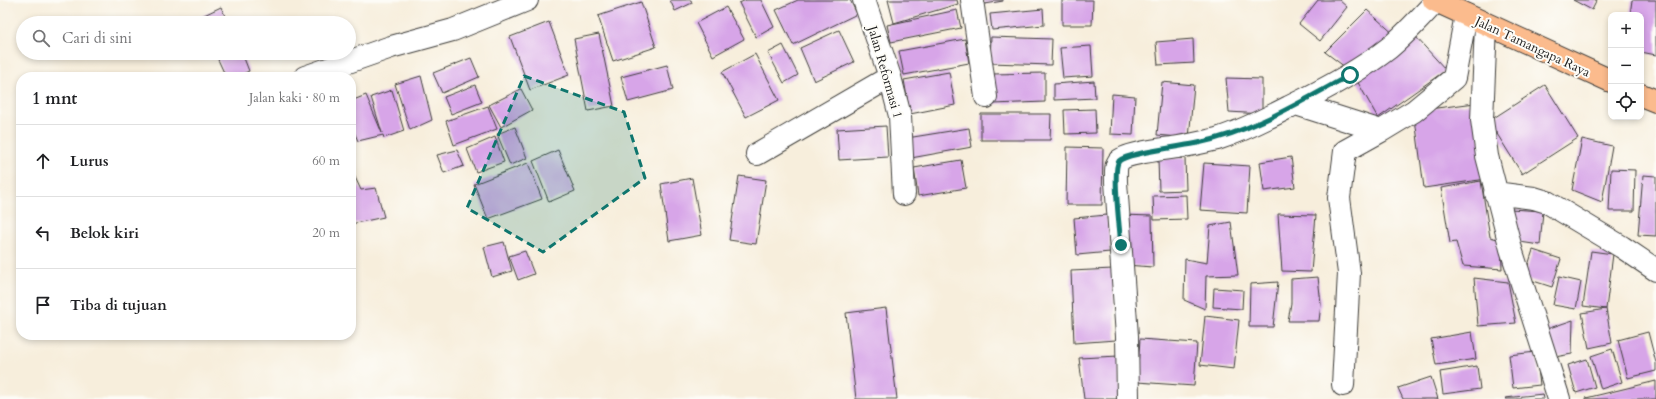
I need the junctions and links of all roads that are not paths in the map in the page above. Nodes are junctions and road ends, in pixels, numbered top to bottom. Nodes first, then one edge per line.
1 (527, 0) edge
2 (864, 0) edge
3 (972, 0) edge
4 (1435, 0) edge
5 (1466, 15) junction
6 (1486, 24) junction
7 (356, 59) edge
8 (354, 60) edge
9 (319, 72) edge
10 (890, 77) junction
11 (1608, 80) edge
12 (1644, 96) edge
13 (986, 97) dead end
14 (1656, 102) edge
15 (1296, 104) junction
16 (1381, 131) junction
17 (757, 154) dead end
18 (1496, 193) junction
19 (904, 194) dead end
20 (1656, 270) edge
21 (1343, 385) dead end
22 (1128, 399) edge
23 (1559, 399) edge

1 - 7 street
2 - 10 street, Jalan Reformasi 1
3 - 13 street
4 - 5 main road, Jalan Tamangapa Raya
4 - 15 street
5 - 6 main road, Jalan Tamangapa Raya
5 - 16 street
6 - 11 main road, Jalan Tamangapa Raya
6 - 18 street
8 - 9 street
10 - 17 street
10 - 19 street, Jalan Reformasi 1
12 - 14 main road
15 - 16 street
15 - 22 street
16 - 21 street
18 - 20 street
18 - 23 street

